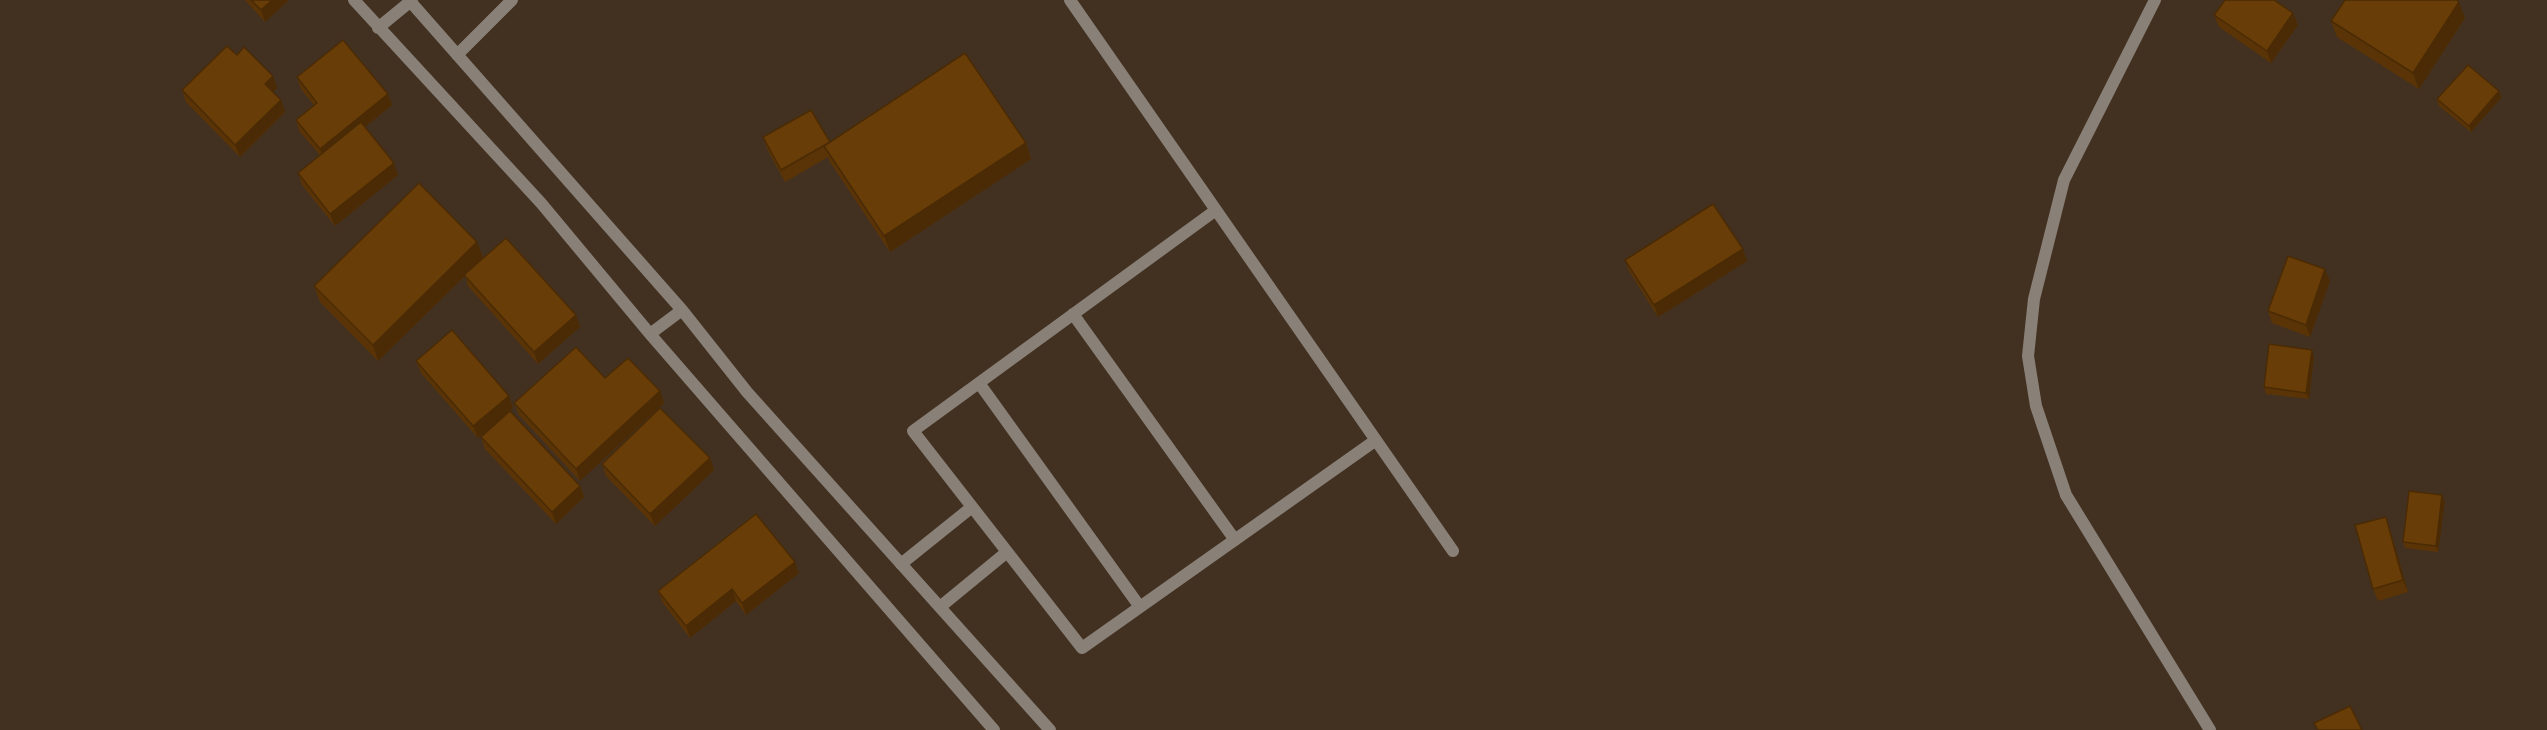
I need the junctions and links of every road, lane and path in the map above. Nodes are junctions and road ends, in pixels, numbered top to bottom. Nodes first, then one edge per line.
1 (354, 0) edge
2 (512, 0) edge
3 (1070, 0) edge
4 (2154, 0) edge
5 (411, 1) edge
6 (378, 28) junction
7 (457, 55) junction
8 (1216, 210) junction
9 (682, 310) junction
10 (1073, 314) junction
11 (650, 334) junction
12 (979, 383) junction
13 (1376, 440) junction
14 (972, 507) junction
15 (1235, 540) junction
16 (1453, 551) dead end
17 (1007, 552) junction
18 (901, 564) junction
19 (940, 607) junction
20 (1140, 607) junction
21 (994, 730) edge
22 (1050, 730) edge
23 (2210, 730) edge

1 - 6 street
2 - 7 street
3 - 8 street
4 - 23 street
5 - 6 street
5 - 7 street
6 - 11 street
7 - 9 street
8 - 10 street
8 - 13 street
9 - 11 street
9 - 18 street
10 - 12 street
10 - 15 street
11 - 21 street
12 - 14 street
12 - 20 street
13 - 15 street
13 - 16 street
14 - 17 street
14 - 18 street
15 - 20 street
17 - 19 street
17 - 20 street
18 - 19 street
19 - 22 street

